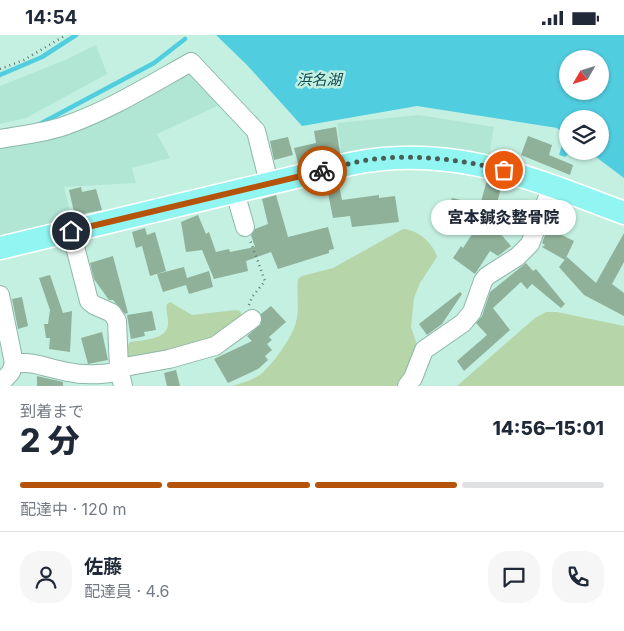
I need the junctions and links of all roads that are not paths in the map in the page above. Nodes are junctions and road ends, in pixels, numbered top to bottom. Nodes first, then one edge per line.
1 (0, 139) edge
2 (270, 183) junction
3 (552, 186) junction
4 (235, 192) junction
5 (624, 213) edge
6 (245, 227) road end
7 (71, 231) junction
8 (0, 248) edge
9 (0, 295) edge
10 (252, 319) road end
11 (14, 363) junction
12 (120, 375) edge
13 (0, 384) edge
14 (407, 386) edge

1 - 2 street
2 - 3 main road
2 - 4 main road
3 - 5 main road
3 - 14 street
4 - 6 street
4 - 7 main road
7 - 8 main road
7 - 12 street
9 - 11 street
10 - 12 street
11 - 12 street
11 - 13 street

